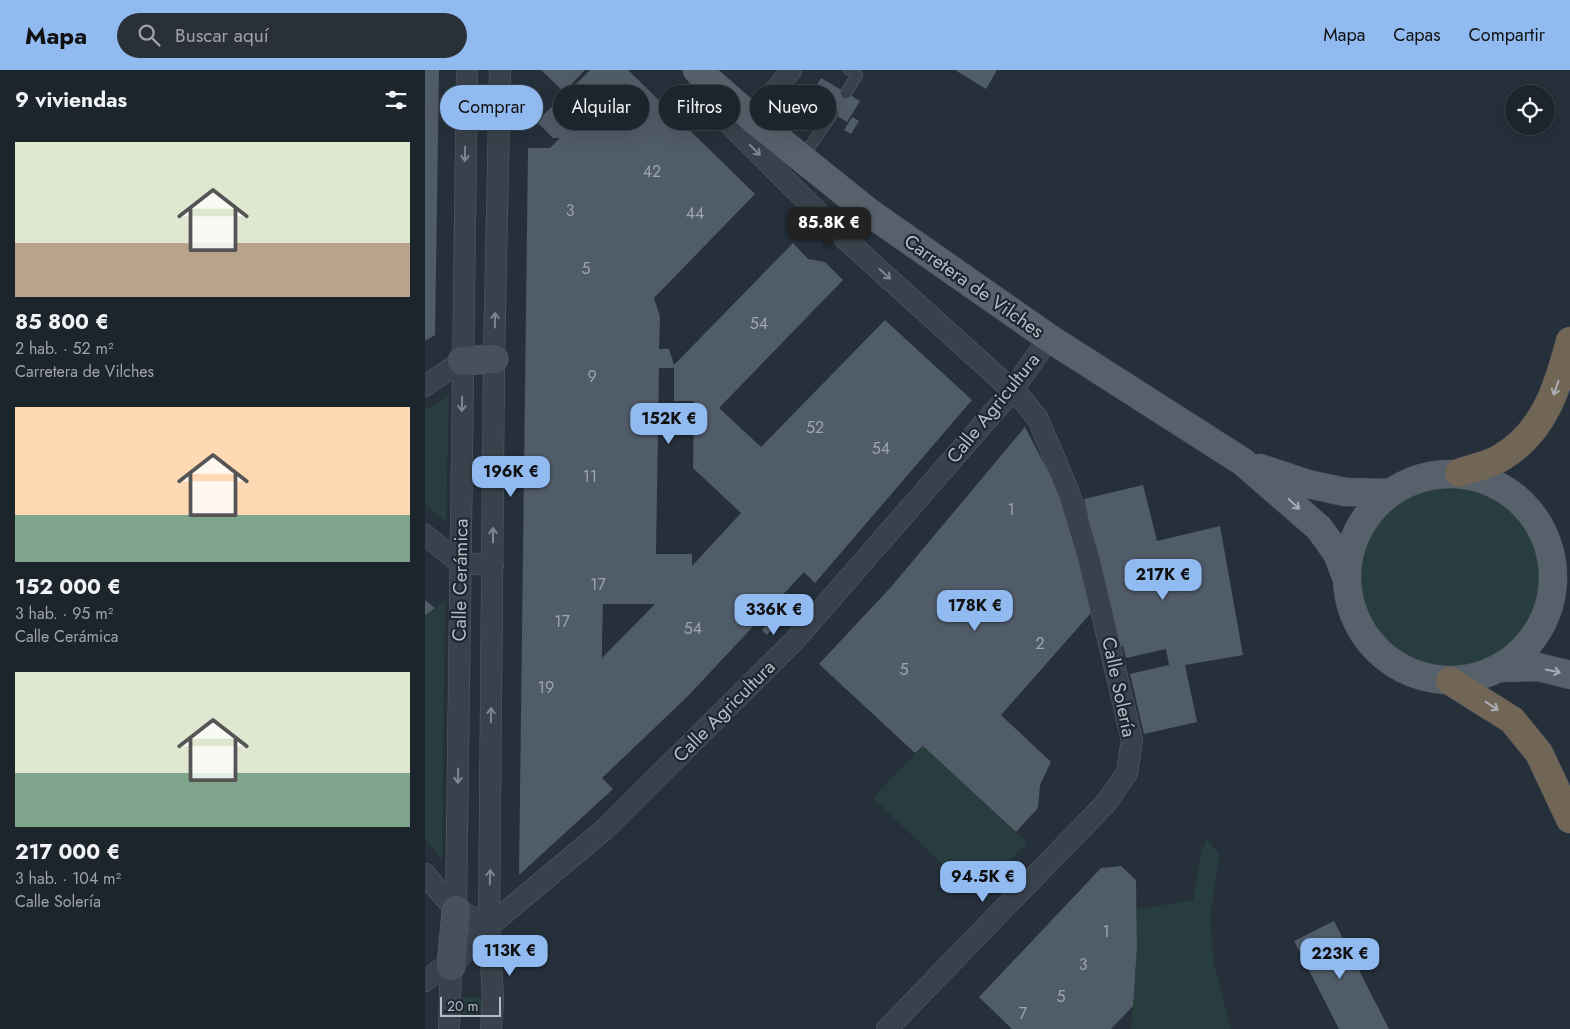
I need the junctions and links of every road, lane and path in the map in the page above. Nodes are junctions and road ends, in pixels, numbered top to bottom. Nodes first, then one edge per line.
1 (467, 70) edge
2 (500, 70) edge
3 (696, 70) edge
4 (791, 70) edge
5 (849, 70) edge
6 (780, 85) edge
7 (846, 93) dead end
8 (750, 117) edge
9 (766, 130) edge
10 (821, 130) edge
11 (801, 158) junction
12 (1049, 338) junction
13 (1570, 341) edge
14 (494, 359) junction
15 (462, 361) junction
16 (425, 386) edge
17 (1012, 391) junction
18 (1243, 462) junction
19 (1459, 473) junction
20 (1390, 493) junction
21 (425, 535) edge
22 (460, 563) junction
23 (493, 565) junction
24 (1346, 577) junction
25 (1554, 581) junction
26 (1570, 615) edge
27 (1502, 668) junction
28 (1570, 675) edge
29 (1450, 682) junction
30 (1570, 819) edge
31 (425, 874) edge
32 (456, 910) junction
33 (489, 926) junction
34 (451, 966) junction
35 (425, 981) edge
36 (449, 1029) edge
37 (491, 1029) edge
38 (887, 1029) edge

1 -> 15 street, Calle Cerámica
14 -> 2 street, Calle Cerámica
3 - 8 main road, Carretera de Vilches
3 -> 17 street, Carretera de Vilches
4 - 6 street
5 - 7 lane
9 - 11 main road, Carretera de Vilches
10 - 11 lane
11 - 12 main road, Carretera de Vilches
12 - 17 street, Calle Agricultura
12 - 18 main road, Carretera de Vilches
13 -> 19 highway
14 - 15 street
23 -> 14 street, Calle Cerámica
15 - 16 street
15 -> 22 street, Calle Cerámica
17 - 33 street, Calle Agricultura
17 - 38 street, Calle Solería
18 - 20 main road, Carretera de Vilches
18 -> 24 main road, Carretera de Vilches
19 - 20 main road
19 - 25 main road
20 - 24 main road
21 - 22 street
22 - 23 street
22 -> 32 street, Calle Cerámica
33 -> 23 street, Calle Cerámica
24 - 29 main road
25 - 26 main road
25 - 27 main road
27 -> 28 main road
27 - 29 main road
29 -> 30 highway
31 - 32 street
32 - 33 street
32 - 34 street, Calle Cerámica
33 - 34 street, Calle Agricultura
33 - 37 street, Calle Cerámica
34 - 35 street, Calle Agricultura
34 - 36 street, Calle Cerámica

